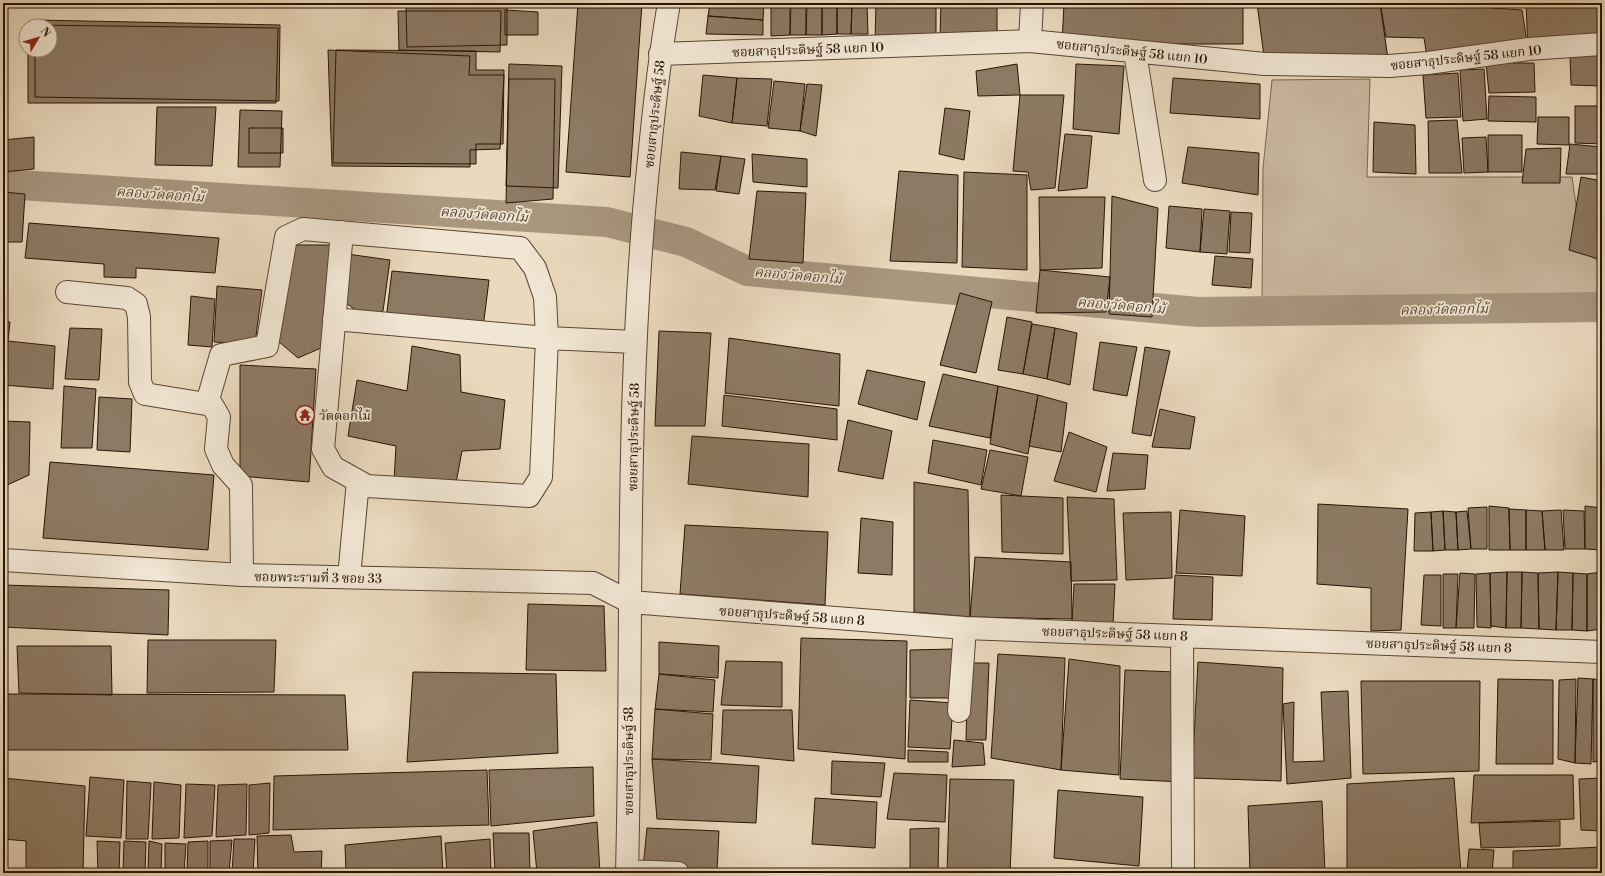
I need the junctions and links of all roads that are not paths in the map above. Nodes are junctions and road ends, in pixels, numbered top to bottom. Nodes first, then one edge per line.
1 (669, 3) edge
2 (1032, 3) edge
3 (1030, 41) junction
4 (1602, 44) edge
5 (1135, 52) junction
6 (660, 54) junction
7 (1155, 180) dead end
8 (342, 232) junction
9 (67, 292) dead end
10 (334, 319) junction
11 (547, 338) junction
12 (635, 342) junction
13 (207, 403) junction
14 (358, 481) junction
15 (3, 560) edge
16 (242, 575) junction
17 (349, 577) junction
18 (630, 602) junction
19 (965, 628) junction
20 (1182, 636) junction
21 (1602, 652) edge
22 (958, 711) dead end
23 (627, 872) edge
24 (678, 873) edge
25 (1183, 873) edge

1 - 6 street, ซอยสาธุประดิษฐ์ 58
2 - 3 street
3 - 5 street, ซอยสาธุประดิษฐ์ 58 แยก 10
3 - 6 street, ซอยสาธุประดิษฐ์ 58 แยก 10
4 - 5 street, ซอยสาธุประดิษฐ์ 58 แยก 10
5 - 7 street
6 - 12 street, ซอยสาธุประดิษฐ์ 58
8 - 10 street
8 - 11 street
8 - 13 street
9 - 13 street
10 - 11 street
10 - 14 street
11 - 12 street
11 - 14 street
12 - 18 street, ซอยสาธุประดิษฐ์ 58
13 - 16 street
14 - 17 street
15 - 16 street, ซอยพระรามที่ 3 ซอย 33
16 - 17 street, ซอยพระรามที่ 3 ซอย 33
17 - 18 street, ซอยพระรามที่ 3 ซอย 33
18 - 19 street, ซอยสาธุประดิษฐ์ 58 แยก 8
18 - 23 street, ซอยสาธุประดิษฐ์ 58
19 - 20 street, ซอยสาธุประดิษฐ์ 58 แยก 8
19 - 22 street
20 - 21 street, ซอยสาธุประดิษฐ์ 58 แยก 8
20 - 25 street
23 - 24 street

